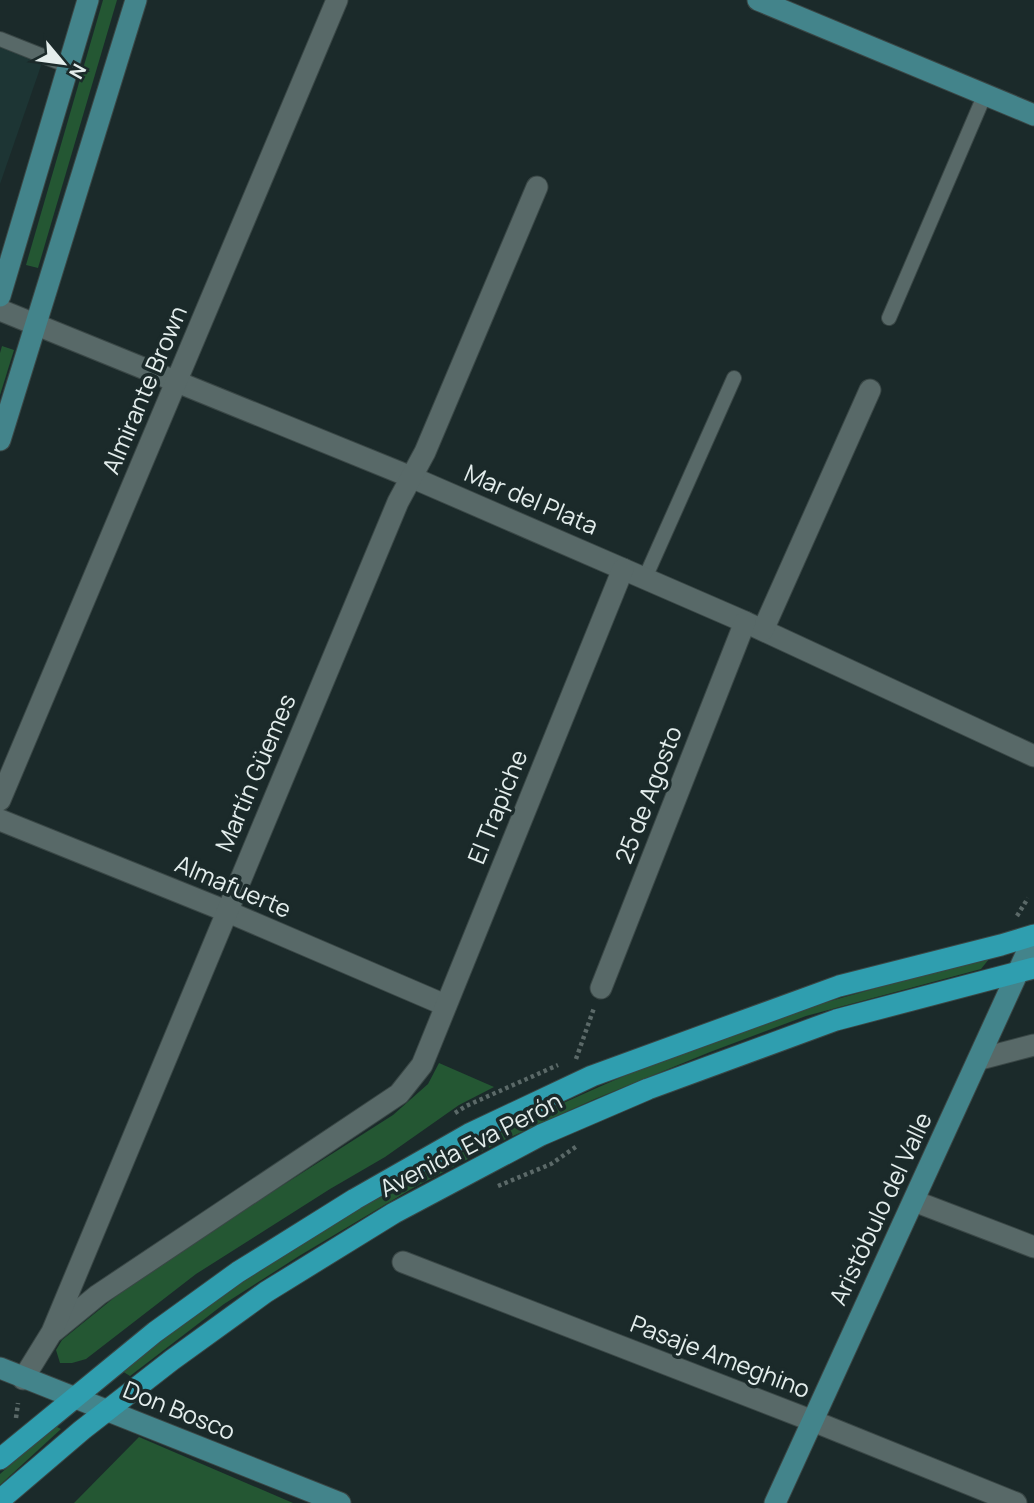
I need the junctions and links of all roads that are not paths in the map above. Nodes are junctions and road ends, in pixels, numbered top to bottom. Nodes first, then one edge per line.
1 (88, 0) edge
2 (136, 0) edge
3 (337, 0) edge
4 (758, 0) edge
5 (0, 39) edge
6 (68, 66) junction
7 (985, 94) junction
8 (1034, 115) edge
9 (537, 187) dead end
10 (0, 296) edge
11 (0, 310) edge
12 (889, 318) dead end
13 (36, 324) junction
14 (734, 377) dead end
15 (177, 382) junction
16 (870, 390) dead end
17 (0, 440) edge
18 (411, 477) junction
19 (623, 569) junction
20 (645, 578) junction
21 (754, 626) junction
22 (1034, 756) edge
23 (0, 800) edge
24 (0, 820) edge
25 (226, 911) junction
26 (1034, 936) edge
27 (1027, 970) edge
28 (601, 988) road end
29 (445, 1004) junction
30 (1034, 1045) edge
31 (981, 1059) junction
32 (914, 1201) junction
33 (1034, 1247) edge
34 (403, 1262) dead end
35 (52, 1332) junction
36 (0, 1368) edge
37 (23, 1379) junction
38 (74, 1398) junction
39 (106, 1411) junction
40 (813, 1421) junction
41 (0, 1459) edge
42 (0, 1500) edge
43 (340, 1503) edge
44 (775, 1503) edge
45 (1016, 1503) edge

1 - 6 street
2 - 13 street
3 - 15 street, Almirante Brown
4 - 7 street
5 - 6 lane
6 - 10 street
7 - 8 street
7 - 12 lane
9 - 18 street, Martín Güemes
11 - 13 street, Mar del Plata
13 - 15 street, Mar del Plata
13 - 17 street
14 - 20 lane
15 - 18 street, Mar del Plata
15 - 23 street, Almirante Brown
16 - 21 street, 25 de Agosto
18 - 19 street, Mar del Plata
18 - 25 street, Martín Güemes
19 - 20 street, Mar del Plata
19 - 29 street, El Trapiche
20 - 21 street, Mar del Plata
21 - 22 street, Mar del Plata
21 - 28 street, 25 de Agosto
24 - 25 street, Almafuerte
25 - 29 street, Almafuerte
25 - 35 street, Martín Güemes
26 - 27 street, Aristóbulo del Valle
26 - 38 main road, Avenida Eva Perón
27 - 31 street, Aristóbulo del Valle
27 - 39 main road, Avenida Eva Perón
29 - 35 street, El Trapiche
30 - 31 street
31 - 32 street, Aristóbulo del Valle
32 - 33 street
32 - 40 street, Aristóbulo del Valle
34 - 40 street, Pasaje Ameghino
35 - 37 street, Martín Güemes
36 - 37 street, Don Bosco
37 - 38 street, Don Bosco
38 - 39 street, Don Bosco
38 - 41 main road, Avenida Eva Perón
39 - 42 main road, Avenida Eva Perón
39 - 43 street, Don Bosco
40 - 44 street, Aristóbulo del Valle
40 - 45 street, Pasaje Ameghino

